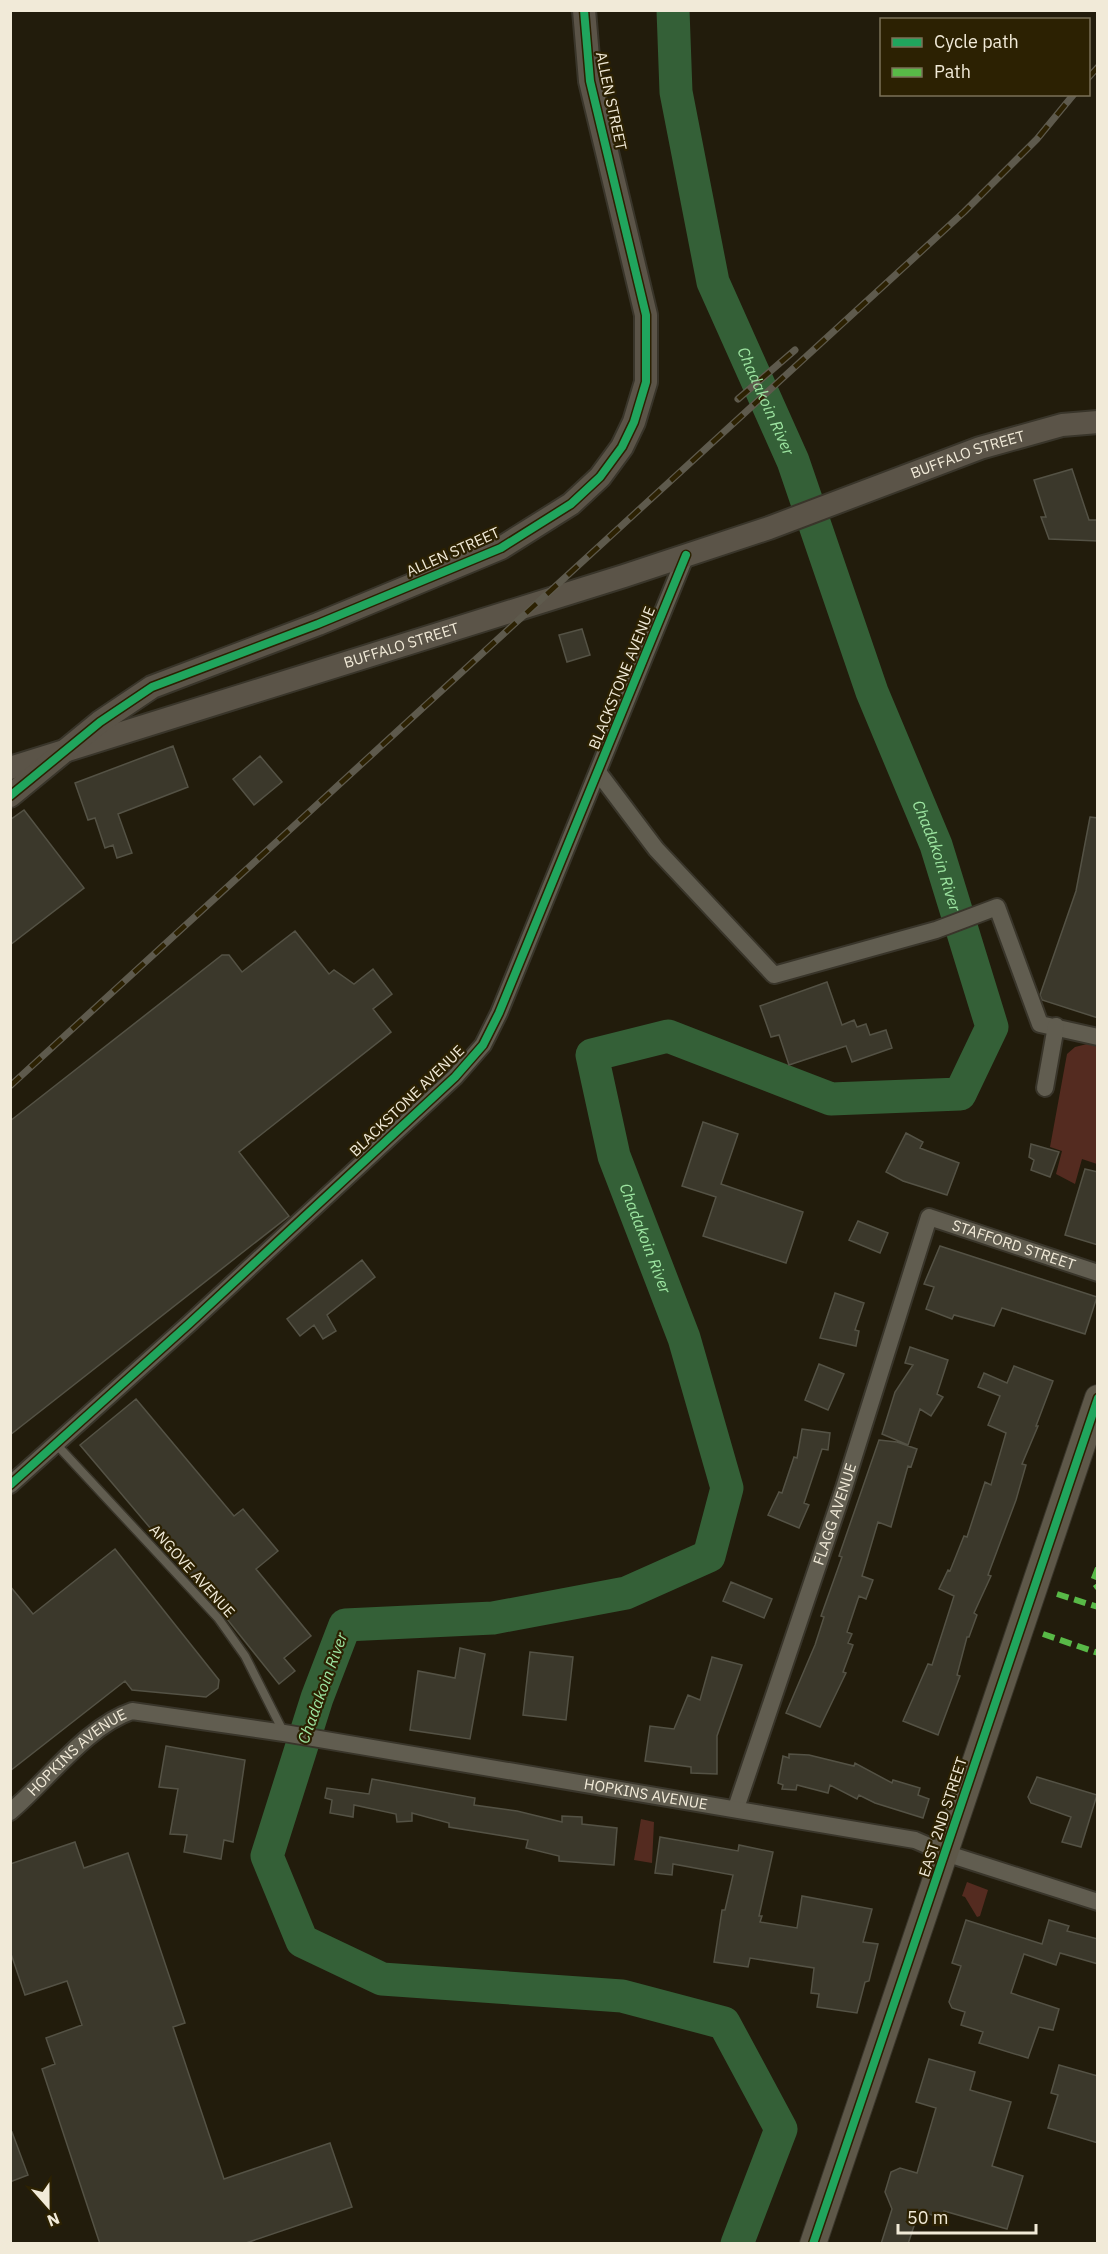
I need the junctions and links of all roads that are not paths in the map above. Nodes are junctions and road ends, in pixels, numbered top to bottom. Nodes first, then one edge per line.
1 (584, 10) edge
2 (1098, 422) edge
3 (686, 555) junction
4 (169, 681) junction
5 (184, 714) junction
6 (66, 751) junction
7 (10, 768) edge
8 (598, 772) junction
9 (10, 796) edge
10 (1056, 1026) junction
11 (1098, 1037) edge
12 (1046, 1088) dead end
13 (929, 1217) joint
14 (1098, 1273) edge
15 (1096, 1404) edge
16 (56, 1444) junction
17 (10, 1485) edge
18 (289, 1734) junction
19 (736, 1809) junction
20 (10, 1812) edge
21 (945, 1853) junction
22 (1098, 1902) edge
23 (813, 2244) edge

1 - 4 street, ALLEN STREET
2 - 3 street, BUFFALO STREET
3 - 5 street, BUFFALO STREET
3 - 8 street, BLACKSTONE AVENUE
4 - 5 street
4 - 6 street, ALLEN STREET
5 - 6 street, BUFFALO STREET
6 - 7 street, BUFFALO STREET
6 - 9 street, ALLEN STREET
8 - 10 street
8 - 16 street, BLACKSTONE AVENUE
10 - 11 street
10 - 12 street
13 - 14 street, STAFFORD STREET
13 - 19 street, FLAGG AVENUE
15 - 21 main road, EAST 2ND STREET
16 - 17 street, BLACKSTONE AVENUE
16 - 18 lane, ANGOVE AVENUE
18 - 19 street, HOPKINS AVENUE
18 - 20 street, HOPKINS AVENUE
19 - 21 street, HOPKINS AVENUE
21 - 22 street, HOPKINS AVENUE
21 - 23 main road, EAST 2ND STREET

